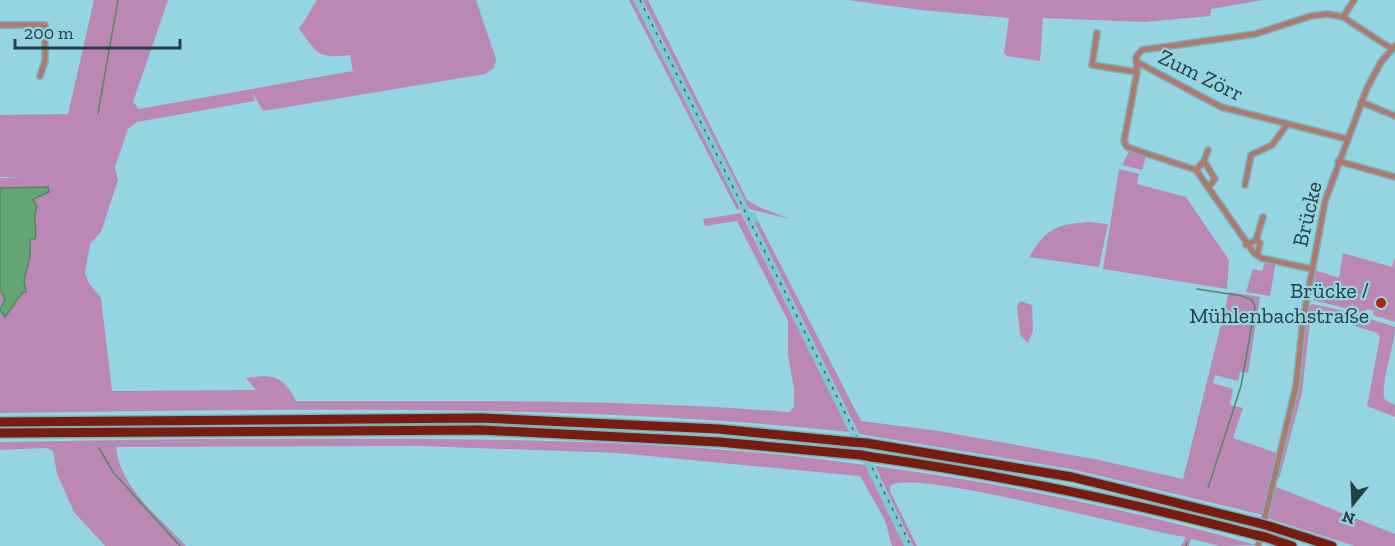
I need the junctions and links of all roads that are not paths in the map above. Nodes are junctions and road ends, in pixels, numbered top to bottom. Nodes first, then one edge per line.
1 (1354, 0) edge
2 (1343, 17) junction
3 (0, 25) edge
4 (1097, 33) dead end
5 (1393, 47) edge
6 (1137, 62) junction
7 (1137, 72) junction
8 (40, 76) dead end
9 (1361, 102) junction
10 (1395, 116) edge
11 (1286, 126) junction
12 (1347, 139) junction
13 (1208, 150) dead end
14 (1204, 161) junction
15 (1338, 161) junction
16 (1196, 170) junction
17 (1395, 177) edge
18 (1245, 185) dead end
19 (1208, 187) junction
20 (1263, 217) dead end
21 (1256, 240) junction
22 (1246, 245) junction
23 (1257, 255) junction
24 (1312, 269) junction
25 (0, 422) edge
26 (0, 433) edge
27 (1258, 546) edge
28 (1292, 546) edge
29 (1332, 546) edge

1 - 2 street
2 - 5 street
2 - 6 street
3 - 8 street
4 - 7 street
5 - 9 street, Brücke
6 - 7 street
6 - 11 street, Zum Zörr
7 - 16 street
9 - 10 street
9 - 12 street, Brücke
11 - 12 street, Zum Zörr
11 - 18 street
12 - 15 street, Brücke
13 - 14 street
14 - 16 street
14 - 19 street
15 - 17 street
15 - 24 street, Brücke
16 - 19 street
19 - 22 street
20 - 21 street
21 - 22 street
21 - 23 street
22 - 23 street
23 - 24 street
24 - 27 street, Brücke
25 - 29 highway, bridge
26 - 28 highway, bridge

